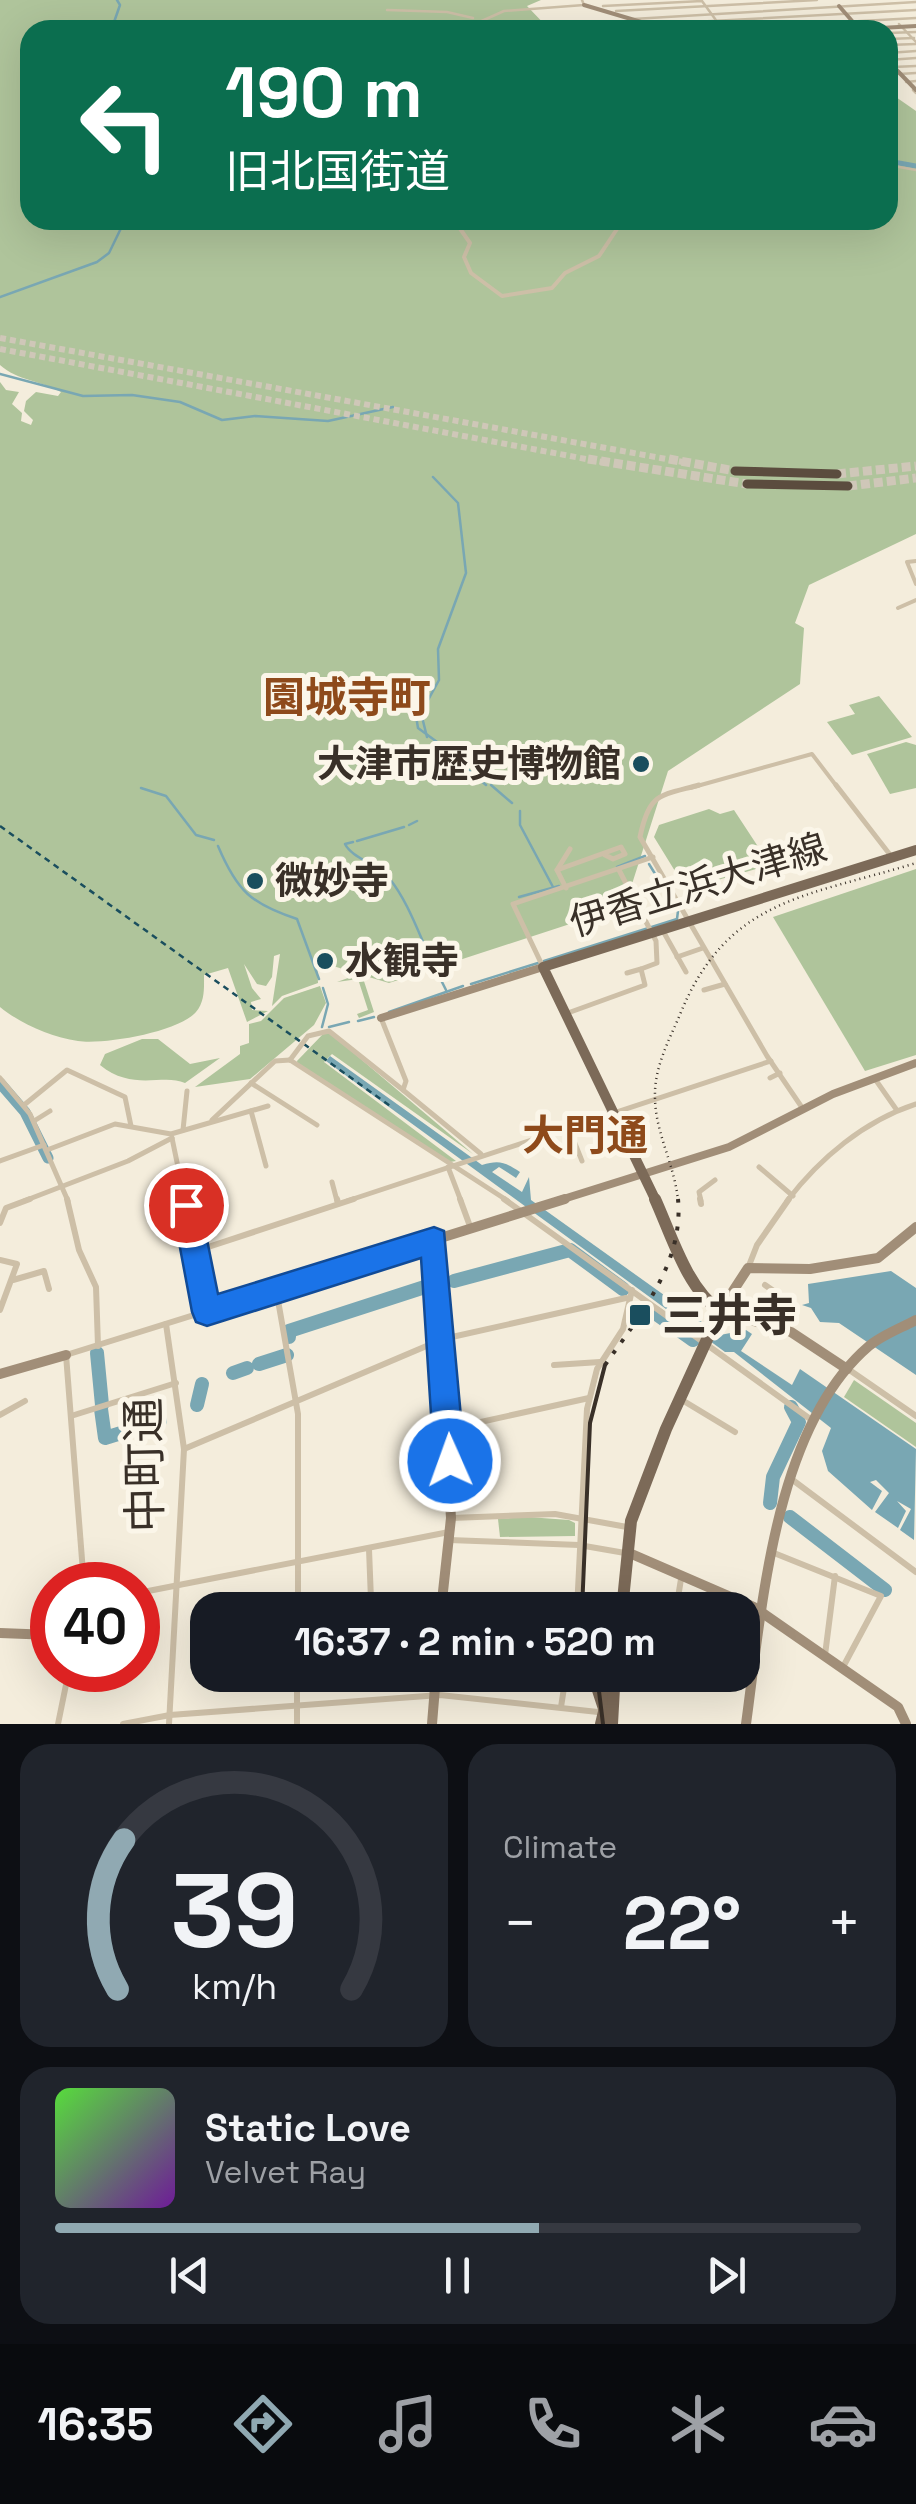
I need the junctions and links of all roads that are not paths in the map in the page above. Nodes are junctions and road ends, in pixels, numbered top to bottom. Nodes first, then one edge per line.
1 (540, 0) edge
2 (818, 0) edge
3 (833, 0) edge
4 (790, 1) edge
5 (804, 1) edge
6 (583, 2) edge
7 (660, 2) edge
8 (777, 2) edge
9 (879, 2) edge
10 (916, 2) edge
11 (748, 3) edge
12 (763, 3) junction
13 (735, 4) junction
14 (721, 5) junction
15 (603, 6) dead end
16 (706, 6) junction
17 (839, 6) junction
18 (618, 7) edge
19 (692, 7) junction
20 (824, 7) junction
21 (664, 8) junction
22 (678, 8) junction
23 (810, 8) junction
24 (648, 9) junction
25 (797, 9) junction
26 (387, 10) dead end
27 (535, 10) junction
28 (632, 10) junction
29 (768, 10) junction
30 (782, 10) junction
31 (916, 10) edge
32 (754, 11) junction
33 (726, 12) junction
34 (740, 12) junction
35 (888, 12) junction
36 (712, 13) junction
37 (698, 14) junction
38 (846, 14) junction
39 (683, 15) junction
40 (652, 16) junction
41 (669, 16) junction
42 (803, 16) junction
43 (634, 18) junction
44 (760, 18) junction
45 (916, 18) edge
46 (476, 19) joint
47 (894, 19) junction
48 (639, 20) edge
49 (672, 20) edge
50 (716, 20) edge
51 (731, 20) edge
52 (806, 20) edge
53 (851, 20) edge
54 (873, 20) edge
55 (898, 23) edge
56 (898, 27) edge
57 (902, 27) junction
58 (907, 32) junction
59 (898, 34) edge
60 (915, 36) edge
61 (916, 73) edge
62 (899, 74) joint
63 (916, 81) edge
64 (906, 82) junction
65 (915, 91) edge
66 (461, 230) edge
67 (616, 230) edge
68 (735, 471) tunnel mouth
69 (837, 474) tunnel mouth
70 (747, 484) tunnel mouth
71 (848, 486) tunnel mouth
72 (916, 560) edge
73 (916, 584) edge
74 (916, 600) edge
75 (898, 608) dead end
76 (570, 849) dead end
77 (916, 850) edge
78 (605, 856) dead end
79 (652, 857) junction
80 (892, 858) junction
81 (558, 870) junction
82 (618, 870) junction
83 (566, 888) junction
84 (691, 922) junction
85 (648, 927) junction
86 (662, 928) junction
87 (704, 947) junction
88 (678, 957) junction
89 (543, 967) junction
90 (641, 969) junction
91 (686, 972) dead end
92 (627, 973) dead end
93 (726, 984) junction
94 (704, 990) dead end
95 (565, 1014) junction
96 (381, 1018) joint
97 (290, 1060) junction
98 (771, 1061) junction
99 (916, 1063) edge
100 (780, 1074) junction
101 (874, 1076) junction
102 (0, 1078) edge
103 (770, 1078) dead end
104 (251, 1083) junction
105 (403, 1090) junction
106 (187, 1091) dead end
107 (916, 1104) edge
108 (24, 1105) junction
109 (268, 1106) dead end
110 (803, 1109) junction
111 (896, 1109) junction
112 (251, 1110) junction
113 (50, 1111) dead end
114 (613, 1112) junction
115 (34, 1120) junction
116 (208, 1122) junction
117 (317, 1125) dead end
118 (131, 1126) junction
119 (568, 1126) junction
120 (183, 1130) junction
121 (172, 1136) junction
122 (43, 1147) junction
123 (480, 1154) junction
124 (582, 1160) dead end
125 (0, 1161) edge
126 (451, 1165) junction
127 (266, 1166) dead end
128 (758, 1167) dead end
129 (644, 1175) junction
130 (715, 1180) dead end
131 (332, 1182) dead end
132 (64, 1184) junction
133 (793, 1196) junction
134 (338, 1203) junction
135 (701, 1204) dead end
136 (527, 1212) junction
137 (0, 1223) edge
138 (916, 1227) edge
139 (471, 1230) junction
140 (434, 1240) junction
141 (196, 1251) junction
142 (0, 1260) edge
143 (748, 1268) junction
144 (13, 1280) junction
145 (764, 1285) dead end
146 (49, 1289) dead end
147 (276, 1289) junction
148 (629, 1294) junction
149 (0, 1310) edge
150 (207, 1312) junction
151 (720, 1312) junction
152 (916, 1320) edge
153 (759, 1322) junction
154 (166, 1324) junction
155 (707, 1335) junction
156 (443, 1339) junction
157 (98, 1346) junction
158 (66, 1354) junction
159 (600, 1362) junction
160 (554, 1366) dead end
161 (847, 1368) junction
162 (0, 1374) edge
163 (176, 1383) junction
164 (589, 1398) junction
165 (679, 1398) junction
166 (26, 1401) dead end
167 (296, 1402) junction
168 (0, 1415) edge
169 (71, 1416) junction
170 (916, 1416) edge
171 (817, 1421) junction
172 (449, 1429) junction
173 (736, 1432) dead end
174 (184, 1450) junction
175 (790, 1477) junction
176 (580, 1516) junction
177 (452, 1518) junction
178 (630, 1528) junction
179 (450, 1536) junction
180 (578, 1544) junction
181 (369, 1550) junction
182 (628, 1552) junction
183 (772, 1552) junction
184 (82, 1562) edge
185 (298, 1563) junction
186 (916, 1572) edge
187 (682, 1576) junction
188 (835, 1576) junction
189 (176, 1585) junction
190 (160, 1588) edge
191 (298, 1592) edge
192 (372, 1592) edge
193 (444, 1592) edge
194 (577, 1592) edge
195 (624, 1592) edge
196 (679, 1592) edge
197 (721, 1592) edge
198 (760, 1611) edge
199 (763, 1612) junction
200 (0, 1632) edge
201 (30, 1634) edge
202 (826, 1655) junction
203 (843, 1667) junction
204 (65, 1692) edge
205 (296, 1692) edge
206 (434, 1692) edge
207 (563, 1692) edge
208 (610, 1692) edge
209 (434, 1695) junction
210 (296, 1704) junction
211 (561, 1707) junction
212 (170, 1720) edge
213 (604, 1720) edge
214 (58, 1724) edge
215 (122, 1724) edge
216 (297, 1724) edge
217 (432, 1724) edge
218 (746, 1724) edge
219 (906, 1724) edge

1 - 27 street
2 - 5 street
2 - 20 street
3 - 17 street
4 - 5 street
4 - 8 street
4 - 25 street
5 - 23 street
6 - 27 street
6 - 43 street
7 - 16 street
7 - 18 street
7 - 21 street
8 - 12 street
8 - 30 street
9 - 10 street
9 - 17 street
9 - 35 street
11 - 12 street
11 - 13 street
11 - 32 street
12 - 29 street
13 - 14 street
13 - 34 street
14 - 16 street
14 - 33 street
15 - 18 street
16 - 19 street
16 - 36 street
17 - 20 street
17 - 38 street
18 - 28 street
19 - 22 street
19 - 37 street
20 - 23 street
21 - 22 street
21 - 24 street
21 - 41 street
22 - 39 street
23 - 25 street
24 - 28 street
24 - 40 street
25 - 30 street
25 - 42 street
26 - 46 street
27 - 46 street
28 - 43 street
29 - 30 street
29 - 32 street
31 - 35 street
32 - 34 street
32 - 44 street
33 - 34 street
33 - 36 street
35 - 38 street
35 - 47 street
36 - 37 street
36 - 50 street
37 - 39 street
38 - 42 street
38 - 53 street
39 - 41 street
40 - 41 street
40 - 43 street
41 - 49 street
42 - 44 street
42 - 52 street
43 - 48 street
44 - 51 street
45 - 47 street
47 - 54 street
55 - 57 street
56 - 57 street
57 - 58 street
57 - 60 street
58 - 59 street
58 - 60 street
61 - 62 street
62 - 64 street
63 - 64 street
64 - 65 street
66 - 67 street
68 - 69 highway
70 - 71 highway
72 - 73 street
74 - 75 street
76 - 81 street
77 - 80 main road, 伊香立浜大津線
78 - 81 street
79 - 80 street
79 - 82 street
79 - 84 street
80 - 84 main road, 伊香立浜大津線
81 - 83 street
82 - 83 street
82 - 85 street
83 - 89 street
84 - 86 main road, 伊香立浜大津線
84 - 87 street
85 - 86 main road, 伊香立浜大津線
85 - 89 main road, 伊香立浜大津線
85 - 90 street
86 - 88 street
87 - 88 street
87 - 93 street
88 - 91 street
89 - 95 main road, 伊香立浜大津線
89 - 96 street
90 - 92 street
90 - 95 street
93 - 94 street
93 - 98 street
95 - 114 main road, 伊香立浜大津線
96 - 105 street
97 - 104 street
97 - 105 street
97 - 126 street
98 - 100 street
98 - 114 street
99 - 101 street
100 - 103 street
100 - 110 street
101 - 110 street
101 - 111 street
102 - 108 street
104 - 116 street
104 - 117 street
105 - 123 street
106 - 120 street
107 - 111 street
108 - 115 street
108 - 118 street
109 - 112 street
110 - 129 street
111 - 133 street
112 - 116 street
112 - 127 street
113 - 115 street
114 - 119 street
114 - 129 main road, 伊香立浜大津線
115 - 122 street
116 - 120 street
118 - 121 street
118 - 122 street
119 - 123 street
119 - 124 street
120 - 121 street
121 - 132 street
121 - 141 street
122 - 125 street
122 - 132 street
123 - 126 street
126 - 134 street
126 - 136 street
126 - 139 street
128 - 133 street
129 - 136 street
129 - 151 main road, 伊香立浜大津線
130 - 135 street
131 - 134 street
132 - 137 street
132 - 157 street
133 - 143 street
134 - 141 street
136 - 139 street
136 - 148 street
138 - 143 street
139 - 140 street
140 - 147 street
140 - 156 street
141 - 150 street
142 - 144 street
143 - 151 street
144 - 146 street
144 - 149 street
145 - 153 street
147 - 150 street
147 - 167 street
148 - 155 street
148 - 156 street
148 - 159 street
150 - 154 street
151 - 153 street
151 - 155 main road
152 - 161 street
153 - 161 street
154 - 157 street
154 - 163 street, 中町通
155 - 165 main road
155 - 171 street
156 - 167 street
156 - 172 street
157 - 158 street
158 - 162 street
158 - 169 street
159 - 160 street
159 - 164 street
161 - 170 street
161 - 171 street
163 - 169 street
163 - 174 street, 中町通
164 - 172 street
164 - 176 street
165 - 173 street
165 - 178 main road
166 - 168 street
167 - 174 street
167 - 185 street
169 - 184 street
171 - 175 street
172 - 177 street
174 - 189 street, 中町通
175 - 183 street
175 - 186 street
176 - 177 street
176 - 178 street
176 - 180 street
177 - 179 street
178 - 182 main road
179 - 180 street
179 - 181 street
179 - 193 street
180 - 182 street
180 - 194 street
181 - 185 street
181 - 192 street
182 - 187 street
182 - 195 main road
183 - 188 street
183 - 199 street
185 - 189 street
185 - 191 street
187 - 196 street
187 - 197 street
188 - 202 street
188 - 203 street
189 - 190 street
189 - 212 street, 中町通
198 - 199 street
199 - 202 street
199 - 218 street
200 - 201 street
202 - 203 street
203 - 219 street
204 - 214 street
205 - 210 street
206 - 209 street
207 - 211 street
208 - 213 main road
209 - 210 street
209 - 211 street
209 - 217 street
210 - 212 street
210 - 216 street
211 - 213 street
212 - 215 street

